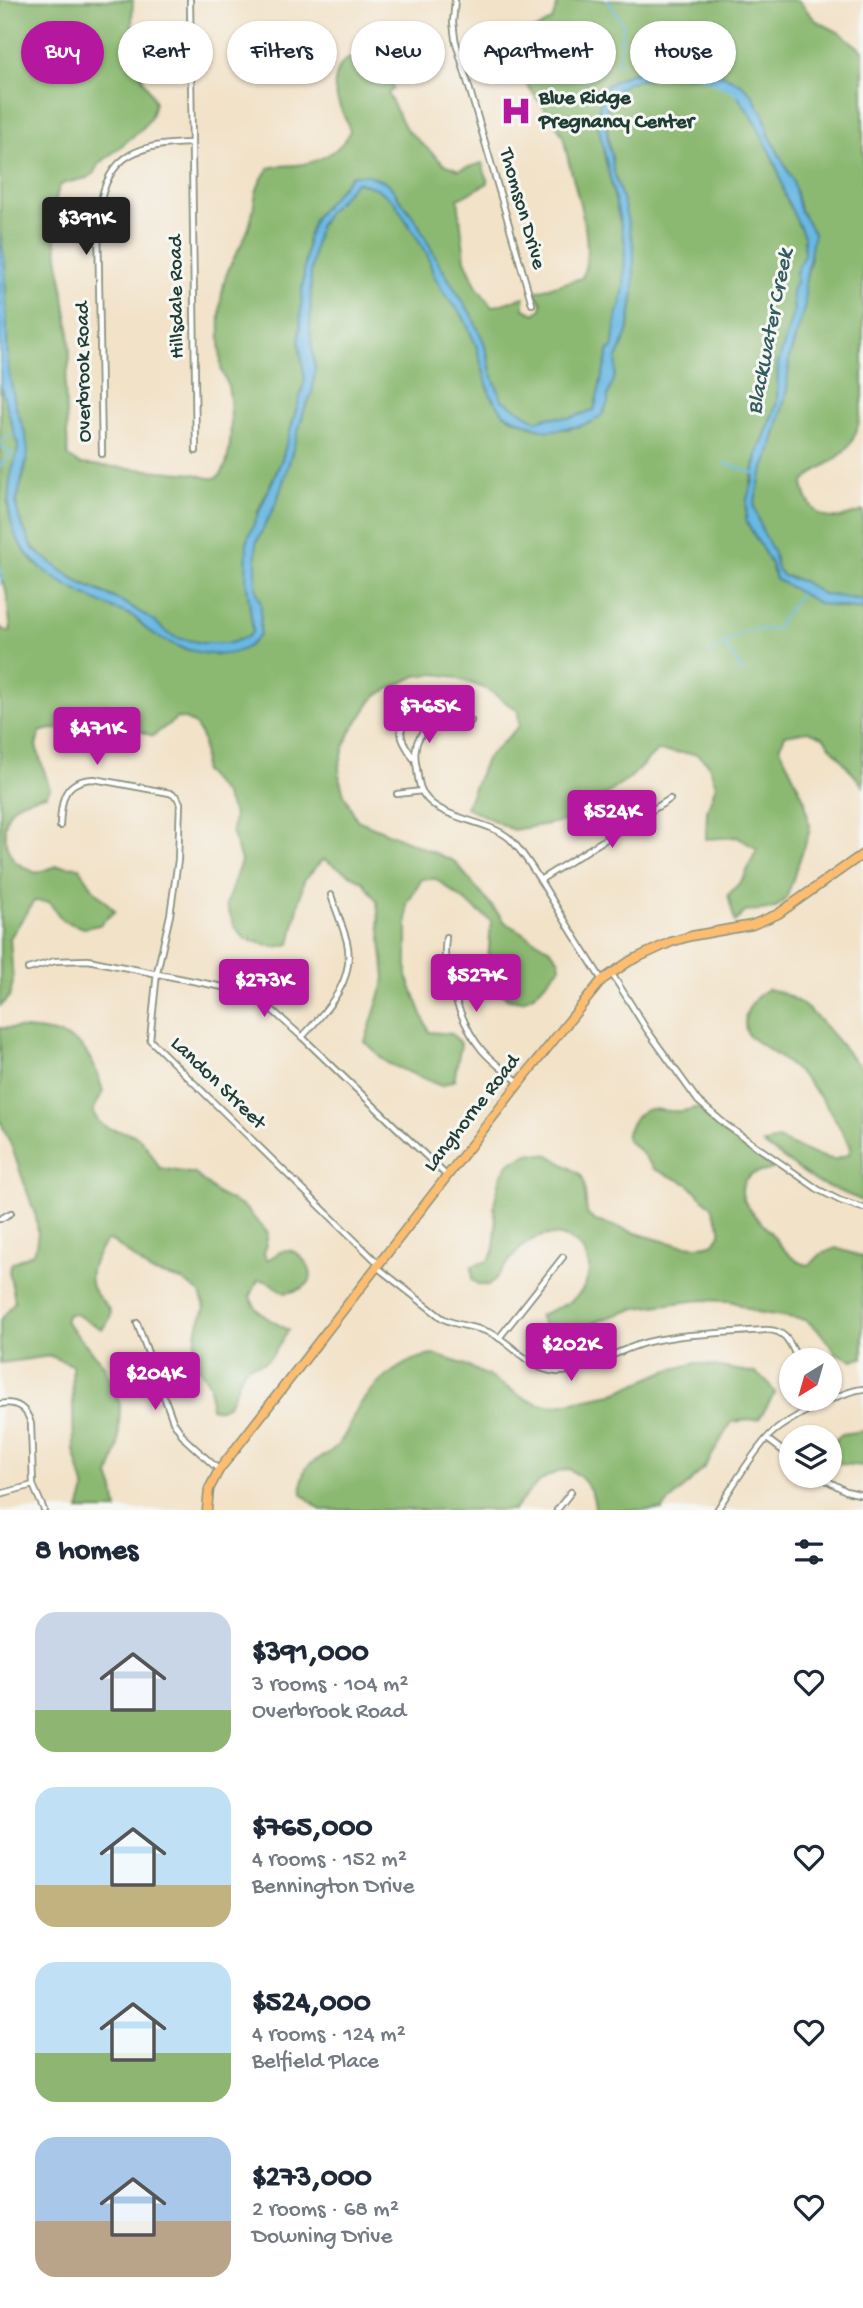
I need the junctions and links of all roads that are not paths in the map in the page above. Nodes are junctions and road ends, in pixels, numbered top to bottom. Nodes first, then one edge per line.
1 (190, 0) edge
2 (455, 0) edge
3 (191, 143) junction
4 (532, 304) dead end
5 (196, 451) dead end
6 (102, 454) dead end
7 (440, 716) junction
8 (471, 721) dead end
9 (414, 759) junction
10 (422, 792) junction
11 (397, 794) dead end
12 (670, 799) dead end
13 (60, 826) dead end
14 (863, 854) edge
15 (540, 880) junction
16 (331, 895) dead end
17 (446, 937) dead end
18 (28, 969) dead end
19 (157, 972) junction
20 (612, 973) junction
21 (602, 980) junction
22 (302, 1037) junction
23 (520, 1082) junction
24 (447, 1176) junction
25 (863, 1208) edge
26 (11, 1213) dead end
27 (0, 1219) edge
28 (563, 1257) dead end
29 (378, 1266) junction
30 (137, 1323) dead end
31 (499, 1338) junction
32 (791, 1348) edge
33 (863, 1389) edge
34 (842, 1394) edge
35 (0, 1404) edge
36 (810, 1411) edge
37 (766, 1439) junction
38 (779, 1448) edge
39 (219, 1471) junction
40 (33, 1485) junction
41 (840, 1488) edge
42 (571, 1492) dead end
43 (0, 1493) edge
44 (863, 1495) edge
45 (44, 1510) edge
46 (207, 1510) edge
47 (557, 1510) edge
48 (717, 1510) edge

1 - 3 street, Hillsdale Road
2 - 4 street, Thomson Drive
3 - 5 street, Hillsdale Road
3 - 6 street, Overbrook Road
7 - 8 street
7 - 9 street
7 - 9 street
9 - 10 street
10 - 11 street
10 - 15 street
12 - 15 street
13 - 19 street, Landon Street
14 - 20 main road, Langhorne Road
15 - 21 street
16 - 22 street
17 - 23 street
18 - 19 street
19 - 22 street
19 - 29 street, Landon Street
20 - 21 main road, Langhorne Road
20 - 25 street
21 - 23 main road, Langhorne Road
22 - 24 street
23 - 24 main road, Langhorne Road
24 - 29 main road, Langhorne Road
26 - 27 street
28 - 31 street
29 - 31 street, Landon Street
29 - 39 main road, Langhorne Road
30 - 39 street
31 - 32 street, Landon Street
33 - 34 street
35 - 40 street
36 - 37 street
37 - 38 street
37 - 48 street
39 - 46 main road, Langhorne Road
40 - 43 street
40 - 45 street
41 - 44 street
42 - 47 street

